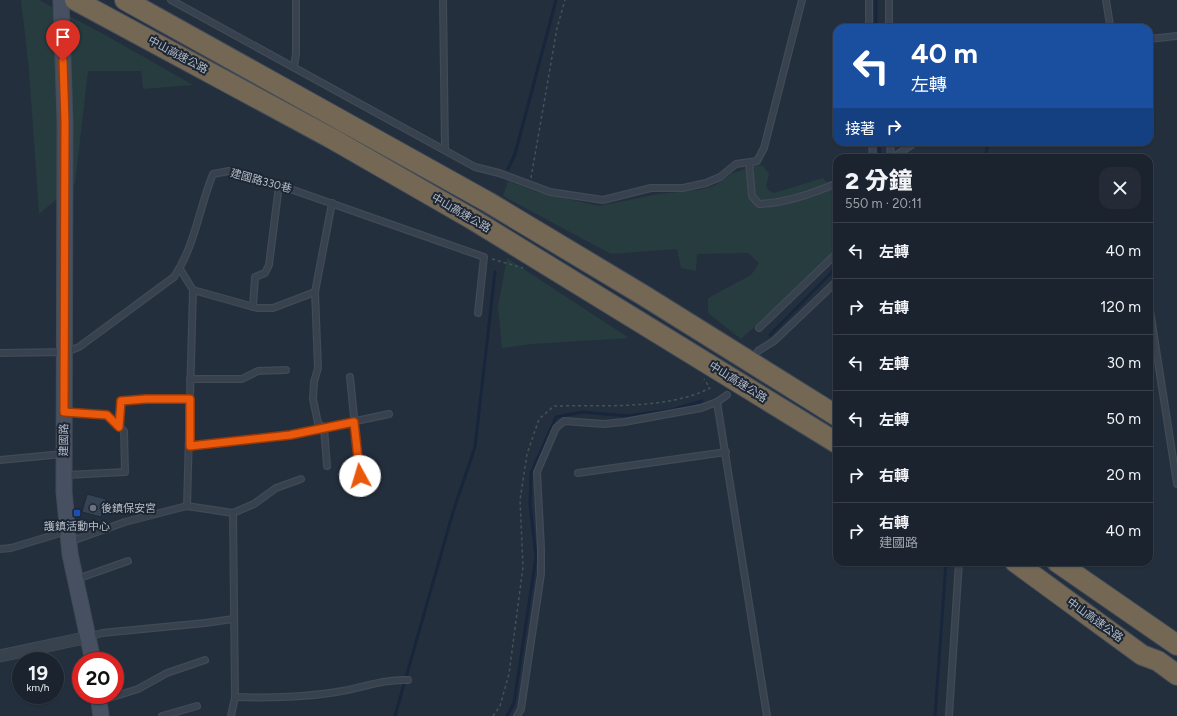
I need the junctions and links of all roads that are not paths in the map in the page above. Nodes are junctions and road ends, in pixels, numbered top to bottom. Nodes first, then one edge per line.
1 (61, 0) edge
2 (75, 0) edge
3 (125, 0) edge
4 (171, 0) edge
5 (296, 0) edge
6 (443, 0) edge
7 (802, 0) edge
8 (869, 0) edge
9 (889, 0) edge
10 (1106, 0) edge
11 (869, 24) edge
12 (889, 24) edge
13 (1110, 24) edge
14 (1177, 36) edge
15 (1153, 38) edge
16 (294, 66) junction
17 (910, 146) edge
18 (445, 150) junction
19 (897, 154) edge
20 (749, 163) junction
21 (279, 185) junction
22 (833, 185) edge
23 (332, 203) junction
24 (833, 258) edge
25 (180, 269) junction
26 (833, 285) edge
27 (193, 290) junction
28 (316, 292) junction
29 (253, 307) junction
30 (478, 313) dead end
31 (759, 328) dead end
32 (1153, 330) edge
33 (758, 351) dead end
34 (66, 352) junction
35 (0, 353) edge
36 (286, 370) dead end
37 (350, 377) dead end
38 (190, 380) junction
39 (726, 395) dead end
40 (190, 399) junction
41 (717, 402) junction
42 (64, 412) junction
43 (389, 414) dead end
44 (833, 414) edge
45 (354, 422) junction
46 (119, 427) junction
47 (324, 428) junction
48 (833, 442) edge
49 (190, 446) junction
50 (726, 452) junction
51 (63, 454) junction
52 (0, 460) edge
53 (326, 466) dead end
54 (578, 473) dead end
55 (64, 475) junction
56 (360, 476) dead end
57 (301, 479) dead end
58 (1177, 484) edge
59 (187, 506) junction
60 (233, 513) junction
61 (68, 536) junction
62 (0, 549) edge
63 (128, 560) dead end
64 (959, 566) edge
65 (1020, 566) edge
66 (1063, 566) edge
67 (76, 579) junction
68 (233, 618) junction
69 (89, 637) junction
70 (1177, 646) edge
71 (92, 652) edge
72 (1142, 655) junction
73 (0, 656) edge
74 (205, 660) dead end
75 (1177, 675) edge
76 (408, 680) dead end
77 (1177, 690) edge
78 (124, 695) edge
79 (235, 697) junction
80 (197, 706) dead end
81 (162, 716) edge
82 (231, 716) edge
83 (517, 716) edge
84 (767, 716) edge
85 (950, 716) edge

1 - 34 street, 建國路
2 - 48 highway, 中山高速公路
3 - 44 highway, 中山高速公路
4 - 16 lane
5 - 16 lane
6 - 18 lane
7 - 20 lane
8 - 11 lane
9 - 12 lane
10 - 13 lane
14 - 15 lane
16 - 18 lane
17 - 19 lane
18 - 20 lane
20 - 22 lane
21 - 23 lane, 建國路330巷
21 - 25 lane, 建國路330巷
21 - 29 lane
23 - 28 lane
23 - 30 lane, 建國路330巷
24 - 31 lane
25 - 27 lane
25 - 34 lane, 建國路330巷
26 - 33 lane
27 - 29 lane
27 - 38 lane
28 - 29 lane
28 - 47 lane
32 - 58 lane
34 - 35 lane
34 - 42 street, 建國路
36 - 38 lane
37 - 45 lane
38 - 40 lane
39 - 41 lane
40 - 46 lane
40 - 49 lane
41 - 50 lane
41 - 83 lane
42 - 46 lane
42 - 51 street, 建國路
43 - 45 lane
45 - 47 lane
45 - 56 lane
46 - 55 lane
47 - 49 lane
47 - 53 lane
49 - 59 lane
50 - 54 lane
50 - 84 lane
51 - 52 lane
51 - 55 street, 建國路
55 - 61 street, 建國路
57 - 60 lane
59 - 60 lane
59 - 61 lane
60 - 68 lane
61 - 62 lane
61 - 67 street, 建國路
63 - 67 lane
64 - 85 lane
65 - 72 highway, 中山高速公路
66 - 70 highway
67 - 69 street, 建國路
68 - 69 lane
68 - 79 lane
69 - 71 street, 建國路
69 - 73 street
72 - 75 highway, 中山高速公路
72 - 77 highway
74 - 78 lane
76 - 79 lane
79 - 82 lane
80 - 81 lane

